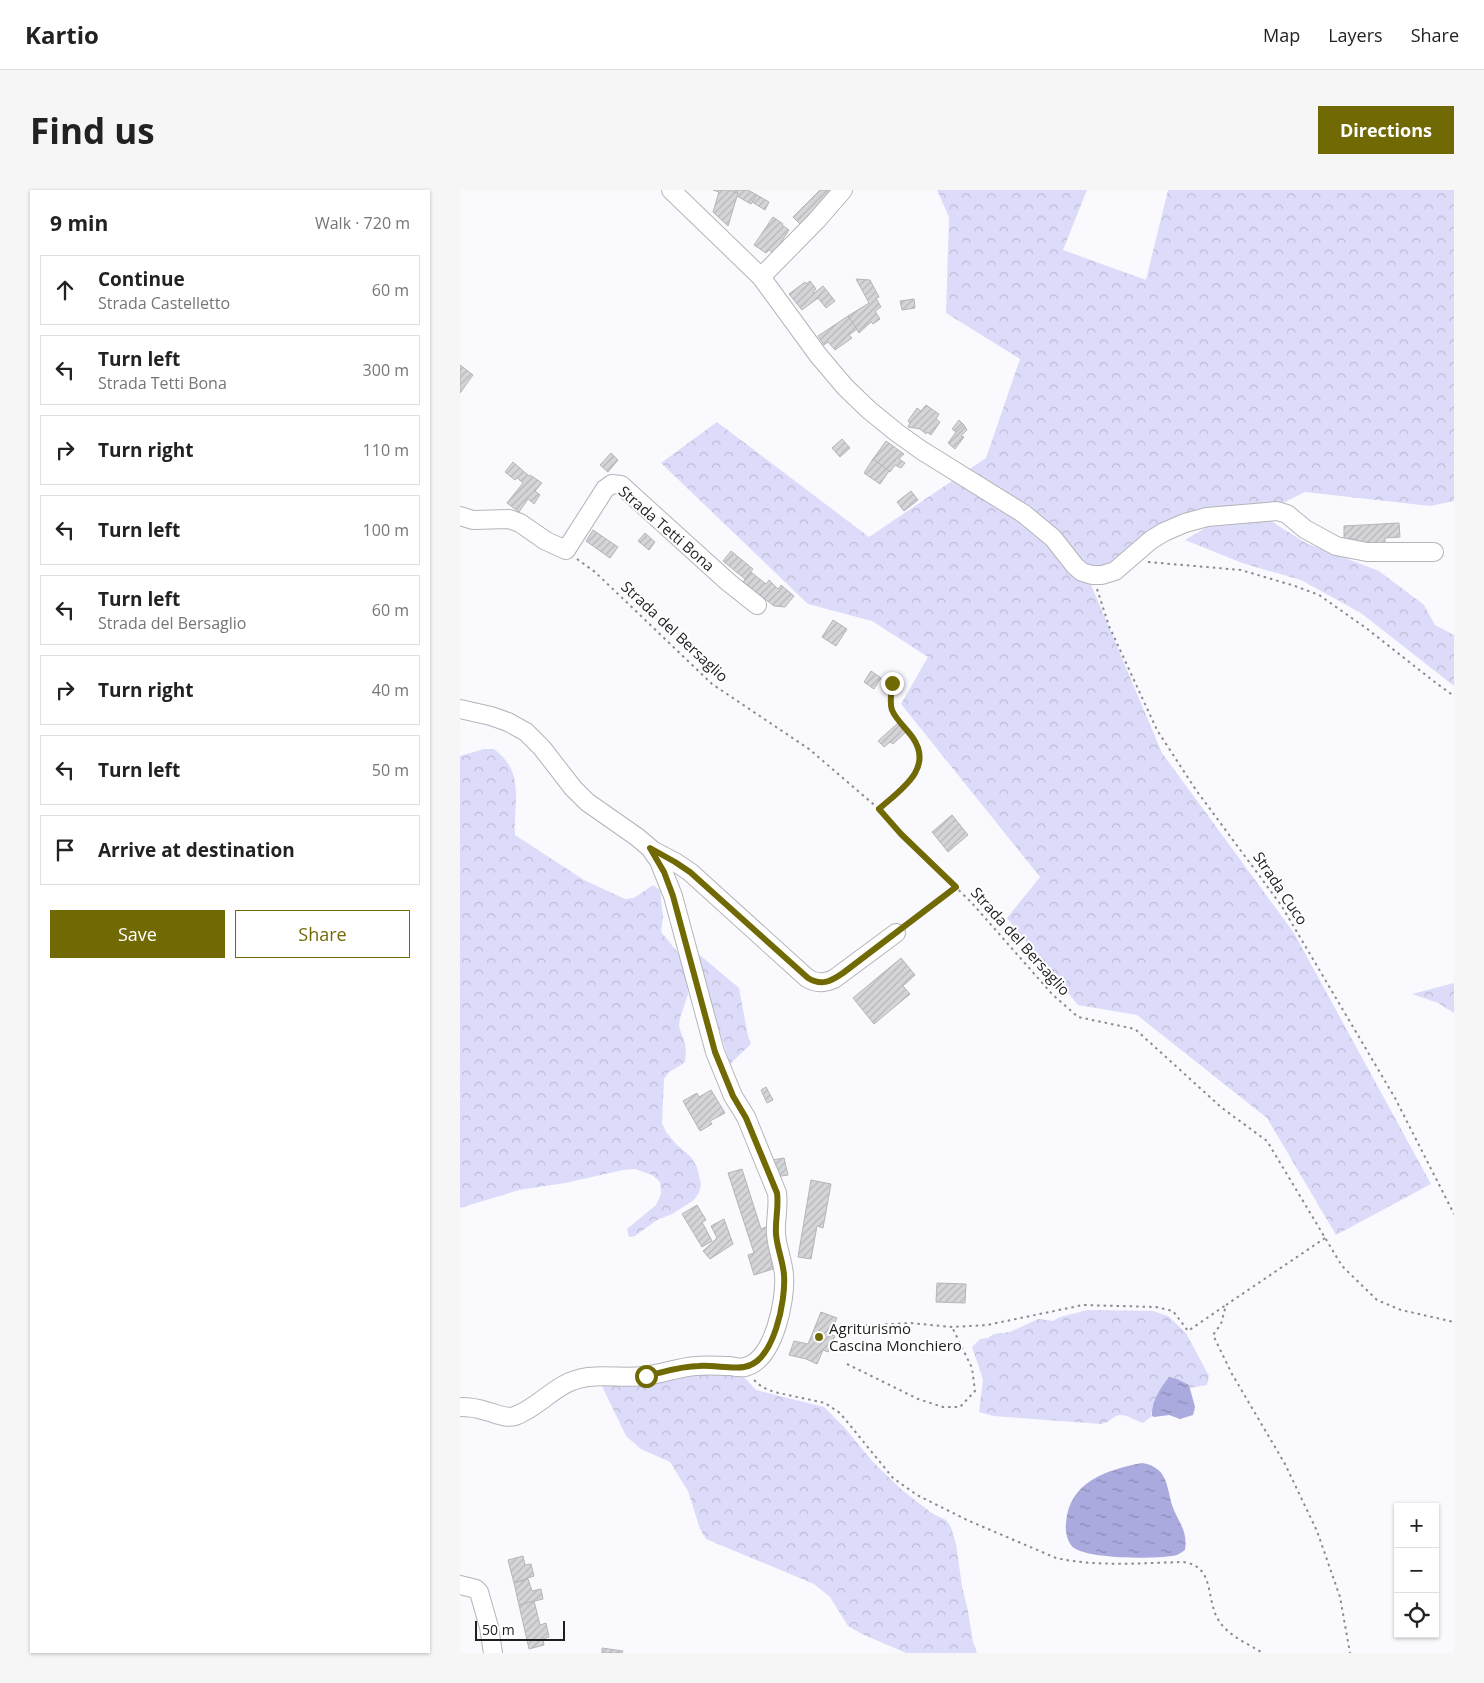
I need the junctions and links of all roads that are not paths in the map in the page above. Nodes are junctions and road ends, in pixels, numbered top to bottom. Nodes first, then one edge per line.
1 (671, 190) edge
2 (843, 190) edge
3 (761, 277) junction
4 (460, 516) edge
5 (1434, 552) dead end
6 (757, 604) dead end
7 (460, 709) edge
8 (650, 848) junction
9 (896, 933) road end
10 (460, 1407) edge
11 (460, 1584) edge
12 (493, 1653) edge

1 - 3 street
2 - 3 street
3 - 5 street
4 - 6 street, Strada Tetti Bona
7 - 8 street
8 - 9 street
8 - 10 street
11 - 12 street

